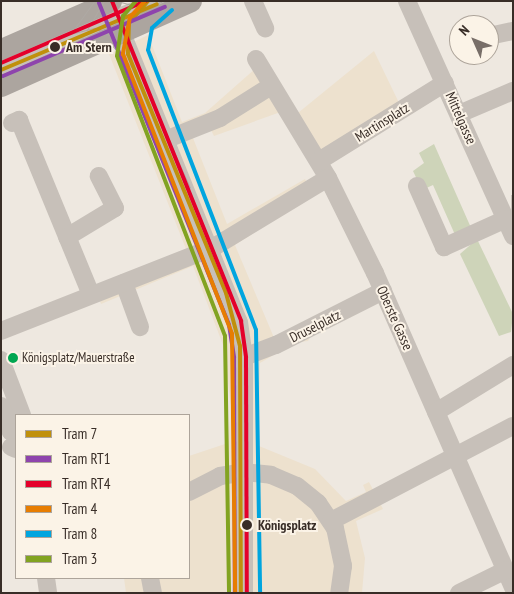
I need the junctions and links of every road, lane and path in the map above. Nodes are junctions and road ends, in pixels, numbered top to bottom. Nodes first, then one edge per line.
1 (157, 1) edge
2 (191, 1) edge
3 (254, 1) edge
4 (406, 1) edge
5 (112, 15) edge
6 (265, 28) dead end
7 (513, 31) edge
8 (499, 34) edge
9 (1, 49) edge
10 (256, 59) dead end
11 (1, 67) edge
12 (445, 83) junction
13 (1, 86) edge
14 (272, 86) junction
15 (513, 91) edge
16 (459, 114) junction
17 (12, 124) dead end
18 (166, 140) junction
19 (319, 161) junction
20 (99, 176) dead end
21 (328, 178) junction
22 (417, 186) dead end
23 (506, 211) junction
24 (513, 236) edge
25 (67, 237) junction
26 (210, 249) junction
27 (124, 283) junction
28 (383, 291) junction
29 (91, 295) junction
30 (140, 327) dead end
31 (1, 331) edge
32 (244, 356) junction
33 (1, 360) edge
34 (513, 364) edge
35 (436, 412) junction
36 (513, 426) edge
37 (11, 428) edge
38 (456, 455) junction
39 (244, 472) junction
40 (190, 491) edge
41 (331, 521) junction
42 (506, 570) junction
43 (46, 579) edge
44 (150, 579) edge
45 (513, 588) edge
46 (48, 593) edge
47 (153, 593) edge
48 (244, 593) edge
49 (339, 593) edge
50 (459, 593) edge

1 - 5 street
2 - 5 main road
3 - 6 street
4 - 12 street, Mittelgasse
5 - 9 main road
5 - 11 street
5 - 13 main road
5 - 18 street
7 - 8 street
10 - 14 street, Oberste Gasse
12 - 16 street, Mittelgasse
12 - 19 street, Martinsplatz
14 - 18 street
14 - 19 street, Oberste Gasse
15 - 16 street
16 - 23 street, Mittelgasse
17 - 25 street
18 - 26 street
19 - 21 street, Oberste Gasse
20 - 25 street
21 - 26 street
21 - 28 street, Oberste Gasse
22 - 23 street
23 - 24 street, Mittelgasse
25 - 29 street
26 - 27 street
26 - 32 street
27 - 29 street
27 - 30 street
28 - 32 street, Druselplatz
28 - 35 street, Oberste Gasse
29 - 31 street
32 - 39 street
33 - 37 street
34 - 35 street
35 - 38 street, Oberste Gasse
36 - 38 street
38 - 41 street
38 - 42 street, Oberste Gasse
39 - 40 street
39 - 41 street
39 - 48 street
41 - 49 street
42 - 45 street, Oberste Gasse
42 - 50 street
43 - 46 street
44 - 47 street

